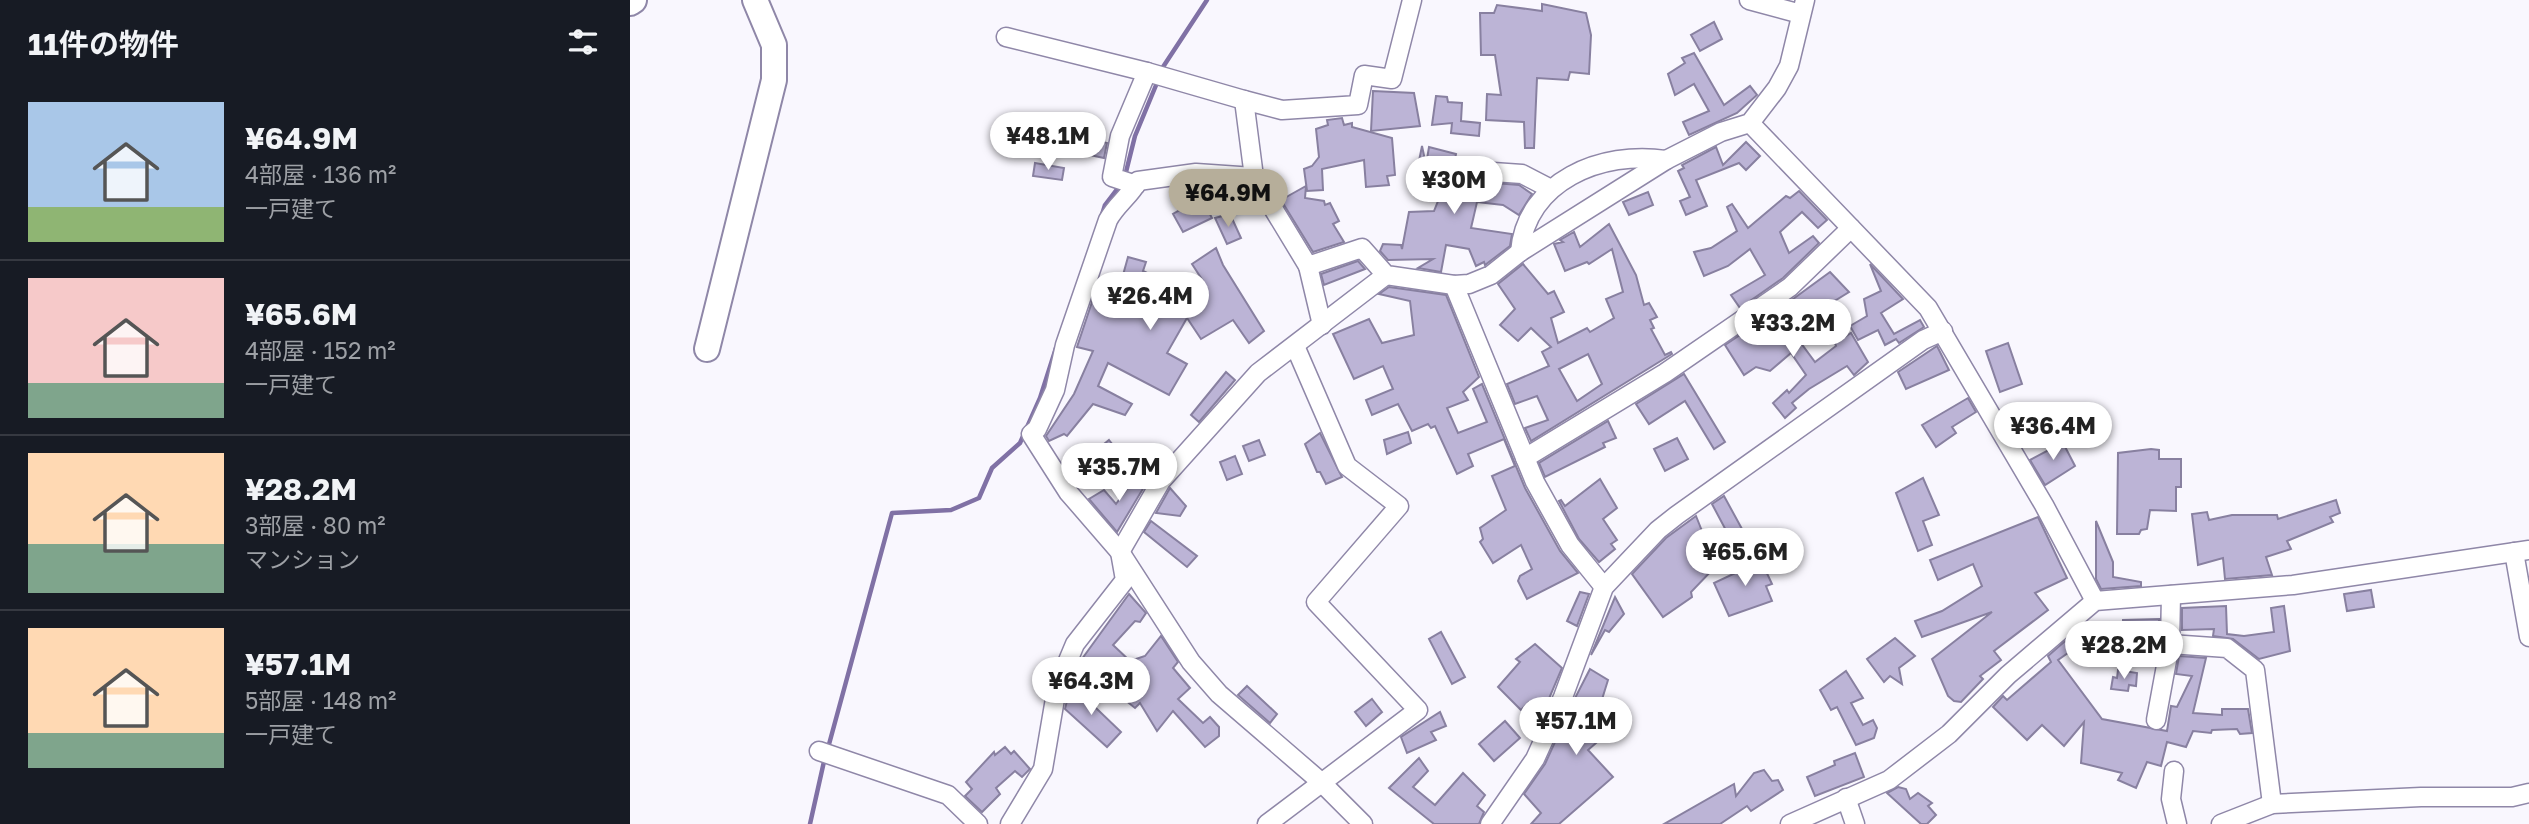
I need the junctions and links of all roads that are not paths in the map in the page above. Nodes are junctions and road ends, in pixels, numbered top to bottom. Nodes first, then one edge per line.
1 (755, 0) edge
2 (1412, 0) edge
3 (1749, 0) edge
4 (1803, 7) edge
5 (1006, 37) dead end
6 (1148, 72) junction
7 (1244, 100) junction
8 (1750, 123) junction
9 (1666, 160) junction
10 (1464, 170) dead end
11 (1254, 177) junction
12 (1134, 184) junction
13 (1549, 188) junction
14 (1851, 228) junction
15 (1520, 252) junction
16 (1308, 266) junction
17 (1386, 275) junction
18 (1454, 285) junction
19 (1322, 325) junction
20 (1944, 331) junction
21 (1295, 346) junction
22 (707, 349) dead end
23 (1525, 458) junction
24 (2521, 551) edge
25 (1121, 552) junction
26 (1604, 587) junction
27 (2171, 595) junction
28 (2095, 601) junction
29 (2529, 637) edge
30 (2170, 644) junction
31 (2156, 720) dead end
32 (818, 751) dead end
33 (2174, 771) dead end
34 (1321, 782) junction
35 (2529, 793) edge
36 (1846, 797) junction
37 (2272, 804) junction
38 (978, 824) edge
39 (1010, 824) edge
40 (1267, 824) edge
41 (1363, 824) edge
42 (1490, 824) edge
43 (1790, 824) edge
44 (1855, 824) edge
45 (2177, 824) edge
46 (2221, 824) edge

1 - 22 street
2 - 7 street
3 - 4 street
4 - 8 street
5 - 6 street
6 - 7 street
6 - 12 street
7 - 11 street
8 - 9 street
8 - 14 street
9 - 13 street
9 - 15 street
10 - 13 street
11 - 12 street
11 - 16 street
12 - 25 street
13 - 15 street
14 - 20 street
14 - 23 street
15 - 18 street
16 - 17 street
16 - 19 street
17 - 18 street
17 - 19 street
18 - 23 street
19 - 21 street
20 - 26 street
20 - 28 street
21 - 25 street
21 - 34 street
23 - 26 street
24 - 27 street
24 - 29 street
25 - 34 street
25 - 39 street
26 - 42 street
27 - 28 street
27 - 30 street
28 - 36 street
30 - 31 street
30 - 37 street
32 - 38 street
33 - 45 street
34 - 40 street
34 - 41 street
35 - 37 street
36 - 43 street
36 - 44 street
37 - 46 street

